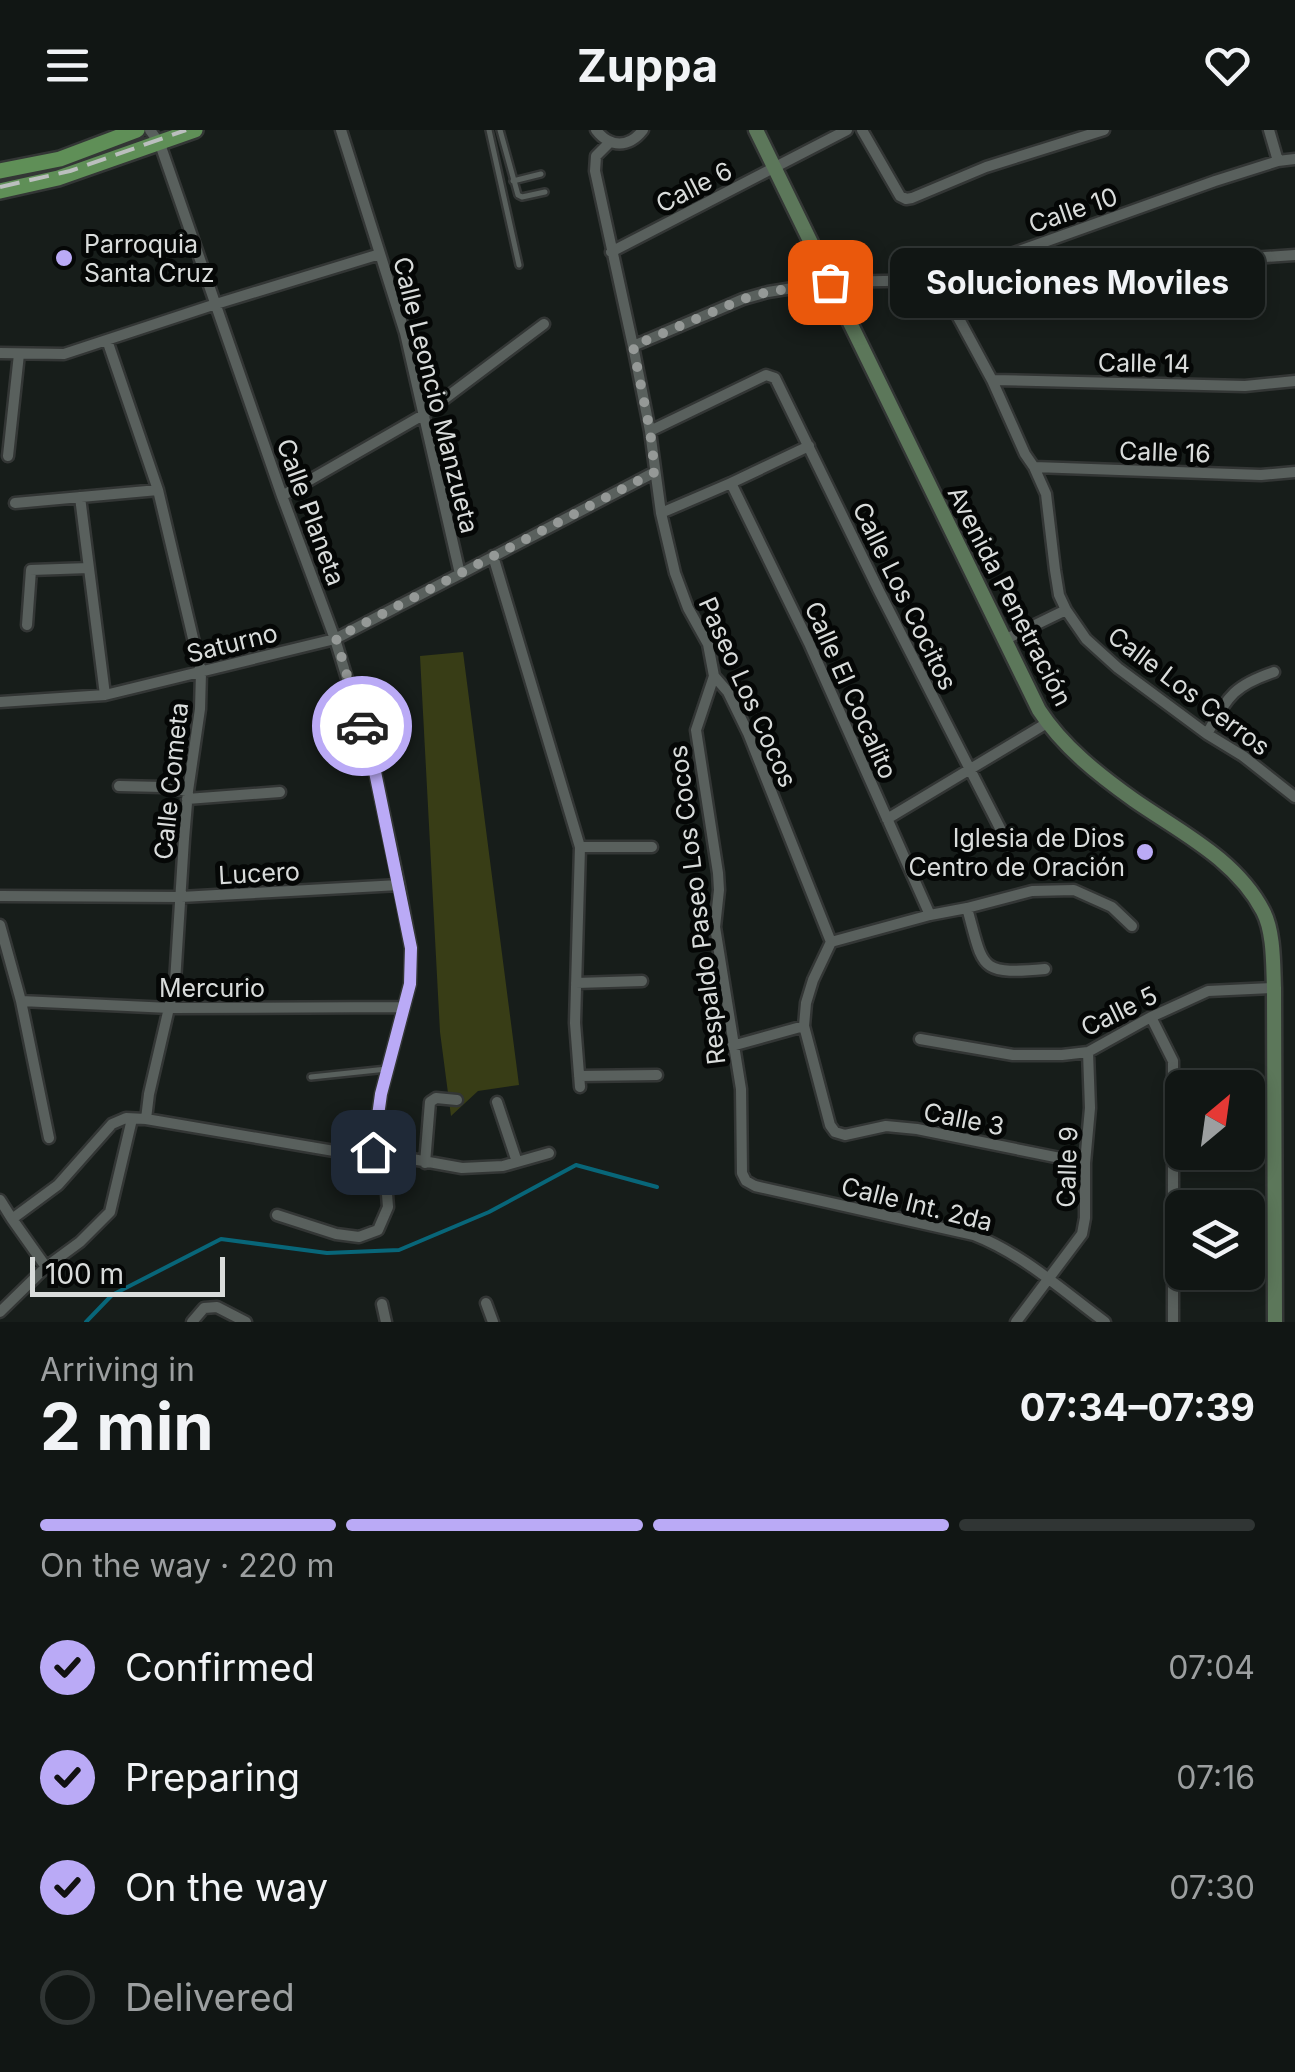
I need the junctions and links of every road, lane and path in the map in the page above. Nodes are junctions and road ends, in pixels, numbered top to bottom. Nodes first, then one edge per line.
1 (137, 130) edge
2 (195, 130) edge
3 (341, 130) edge
4 (489, 130) edge
5 (500, 130) edge
6 (596, 130) edge
7 (643, 130) edge
8 (756, 130) edge
9 (847, 130) edge
10 (862, 130) edge
11 (1104, 130) edge
12 (1268, 130) edge
13 (155, 137) edge
14 (610, 142) junction
15 (1295, 159) edge
16 (1278, 161) junction
17 (775, 169) junction
18 (0, 172) edge
19 (541, 174) dead end
20 (513, 181) junction
21 (0, 191) edge
22 (546, 192) dead end
23 (611, 252) junction
24 (380, 254) junction
25 (1295, 255) edge
26 (520, 266) dead end
27 (938, 280) junction
28 (830, 282) junction
29 (216, 304) junction
30 (544, 324) dead end
31 (108, 340) junction
32 (633, 346) junction
33 (0, 353) edge
34 (18, 354) junction
35 (992, 380) junction
36 (1295, 381) edge
37 (423, 414) junction
38 (650, 431) junction
39 (809, 446) junction
40 (8, 456) dead end
41 (1034, 467) junction
42 (655, 472) junction
43 (1295, 472) edge
44 (731, 483) junction
45 (158, 490) junction
46 (282, 496) junction
47 (80, 497) junction
48 (15, 503) dead end
49 (661, 513) junction
50 (493, 556) junction
51 (89, 568) junction
52 (460, 574) junction
53 (1066, 610) junction
54 (27, 624) dead end
55 (336, 638) junction
56 (1004, 640) junction
57 (202, 672) junction
58 (1274, 672) dead end
59 (714, 676) junction
60 (105, 695) junction
61 (0, 702) edge
62 (1047, 722) junction
63 (1207, 734) junction
64 (970, 769) junction
65 (120, 786) dead end
66 (280, 792) dead end
67 (188, 795) junction
68 (1295, 797) edge
69 (887, 820) junction
70 (1006, 840) dead end
71 (580, 847) junction
72 (652, 847) dead end
73 (400, 885) junction
74 (0, 896) edge
75 (181, 897) junction
76 (967, 908) junction
77 (930, 914) junction
78 (0, 925) edge
79 (1132, 926) dead end
80 (831, 942) junction
81 (1045, 969) dead end
82 (642, 981) dead end
83 (576, 983) junction
84 (1274, 988) junction
85 (21, 1001) junction
86 (403, 1007) junction
87 (170, 1008) junction
88 (1151, 1017) junction
89 (804, 1026) junction
90 (920, 1038) dead end
91 (732, 1046) junction
92 (1088, 1052) junction
93 (388, 1069) junction
94 (657, 1075) dead end
95 (311, 1077) dead end
96 (457, 1100) dead end
97 (496, 1102) dead end
98 (132, 1119) junction
99 (146, 1119) junction
100 (49, 1138) dead end
101 (549, 1153) dead end
102 (379, 1154) junction
103 (516, 1162) junction
104 (424, 1163) junction
105 (1085, 1164) junction
106 (755, 1186) joint
107 (0, 1200) edge
108 (277, 1215) dead end
109 (12, 1219) junction
110 (46, 1266) junction
111 (1047, 1279) junction
112 (486, 1303) dead end
113 (382, 1304) dead end
114 (0, 1312) edge
115 (192, 1322) edge
116 (246, 1322) edge
117 (386, 1322) edge
118 (493, 1322) edge
119 (1016, 1322) edge
120 (1105, 1322) edge
121 (1174, 1322) edge
122 (1275, 1322) edge

1 - 18 main road
2 - 13 main road
3 - 24 street, Calle Leoncio Manzueta
4 - 26 lane
5 - 20 lane
6 - 14 street
7 - 14 street
8 - 17 street, Avenida Penetración
9 - 17 street, Calle 6
10 - 11 street
12 - 16 street
13 - 21 main road
13 - 29 street, Calle Planeta
14 - 23 street, Paseo Los Cocos
15 - 16 street, Calle 10
16 - 27 street, Calle 10
17 - 23 street, Calle 6
17 - 28 street, Avenida Penetración
19 - 20 lane
20 - 22 lane
23 - 32 street, Paseo Los Cocos
24 - 29 street
24 - 37 street, Calle Leoncio Manzueta
25 - 27 street
27 - 28 street, Calle 10
27 - 35 street, Calle Los Cerros
28 - 32 street, Calle 10
28 - 56 street, Avenida Penetración
29 - 31 street
29 - 46 street, Calle Planeta
30 - 37 street
31 - 34 street
31 - 45 street, Calle Cometa
32 - 38 street, Paseo Los Cocos
33 - 34 street
34 - 40 street
35 - 36 street, Calle 14
35 - 41 street, Calle Los Cerros
37 - 46 street
37 - 52 street, Calle Leoncio Manzueta
38 - 39 street, Calle Los Cocitos
38 - 42 street, Paseo Los Cocos
39 - 44 street
39 - 64 street, Calle Los Cocitos
41 - 43 street, Calle 16
41 - 53 street, Calle Los Cerros
42 - 49 street, Paseo Los Cocos
42 - 50 street
44 - 49 street
44 - 69 street, Calle El Cocalito
45 - 47 street
45 - 57 street, Calle Cometa
46 - 55 street, Calle Planeta
47 - 48 street
47 - 51 street
49 - 59 street, Paseo Los Cocos
50 - 52 street, Calle Leoncio Manzueta
50 - 71 street, Calle Leoncio Manzueta
51 - 54 street
51 - 60 street
52 - 55 street, Saturno
53 - 56 street
53 - 63 street, Calle Los Cerros
55 - 57 street, Saturno
55 - 73 street, Calle Planeta
56 - 62 street, Avenida Penetración
57 - 60 street, Saturno
57 - 67 street, Calle Cometa
58 - 63 street
59 - 80 street, Paseo Los Cocos
59 - 91 street, Respaldo Paseo Los Cocos
60 - 61 street, Saturno
62 - 64 street
62 - 84 street, Avenida Penetración
63 - 68 street, Calle Los Cerros
64 - 69 street
64 - 70 street, Calle Los Cocitos
65 - 67 street
66 - 67 street
67 - 75 street, Calle Cometa
69 - 77 street, Calle El Cocalito
71 - 72 street
71 - 83 street, Calle Leoncio Manzueta
73 - 75 street, Lucero
73 - 86 street, Calle Planeta
74 - 75 street, Lucero
75 - 87 street, Calle Cometa
76 - 77 street
76 - 79 street
76 - 81 street
77 - 80 street
78 - 85 street
80 - 89 street
82 - 83 street
83 - 94 street, Calle Leoncio Manzueta
84 - 88 street, Calle 5
84 - 122 street, Avenida Penetración
85 - 87 street, Mercurio
85 - 100 street
86 - 87 street, Mercurio
86 - 93 street, Calle Planeta
87 - 99 street, Calle Cometa
88 - 92 street, Calle 5
88 - 121 street
89 - 91 street
89 - 105 street, Calle 3
90 - 92 street, Calle 5
91 - 106 street, Respaldo Paseo Los Cocos
92 - 105 street, Calle 9
93 - 95 lane
93 - 102 street, Calle Planeta
96 - 104 street
97 - 103 street
98 - 99 street
98 - 109 street
98 - 110 street
99 - 102 street
101 - 103 street
102 - 104 street
102 - 108 street, Calle Planeta
103 - 104 street
105 - 111 street, Calle 9
106 - 111 street, Calle Int. 2da
107 - 109 street
109 - 110 street
110 - 114 street
111 - 119 street, Calle 9
111 - 120 street, Calle Int. 2da
112 - 118 street
113 - 117 street
115 - 116 street

